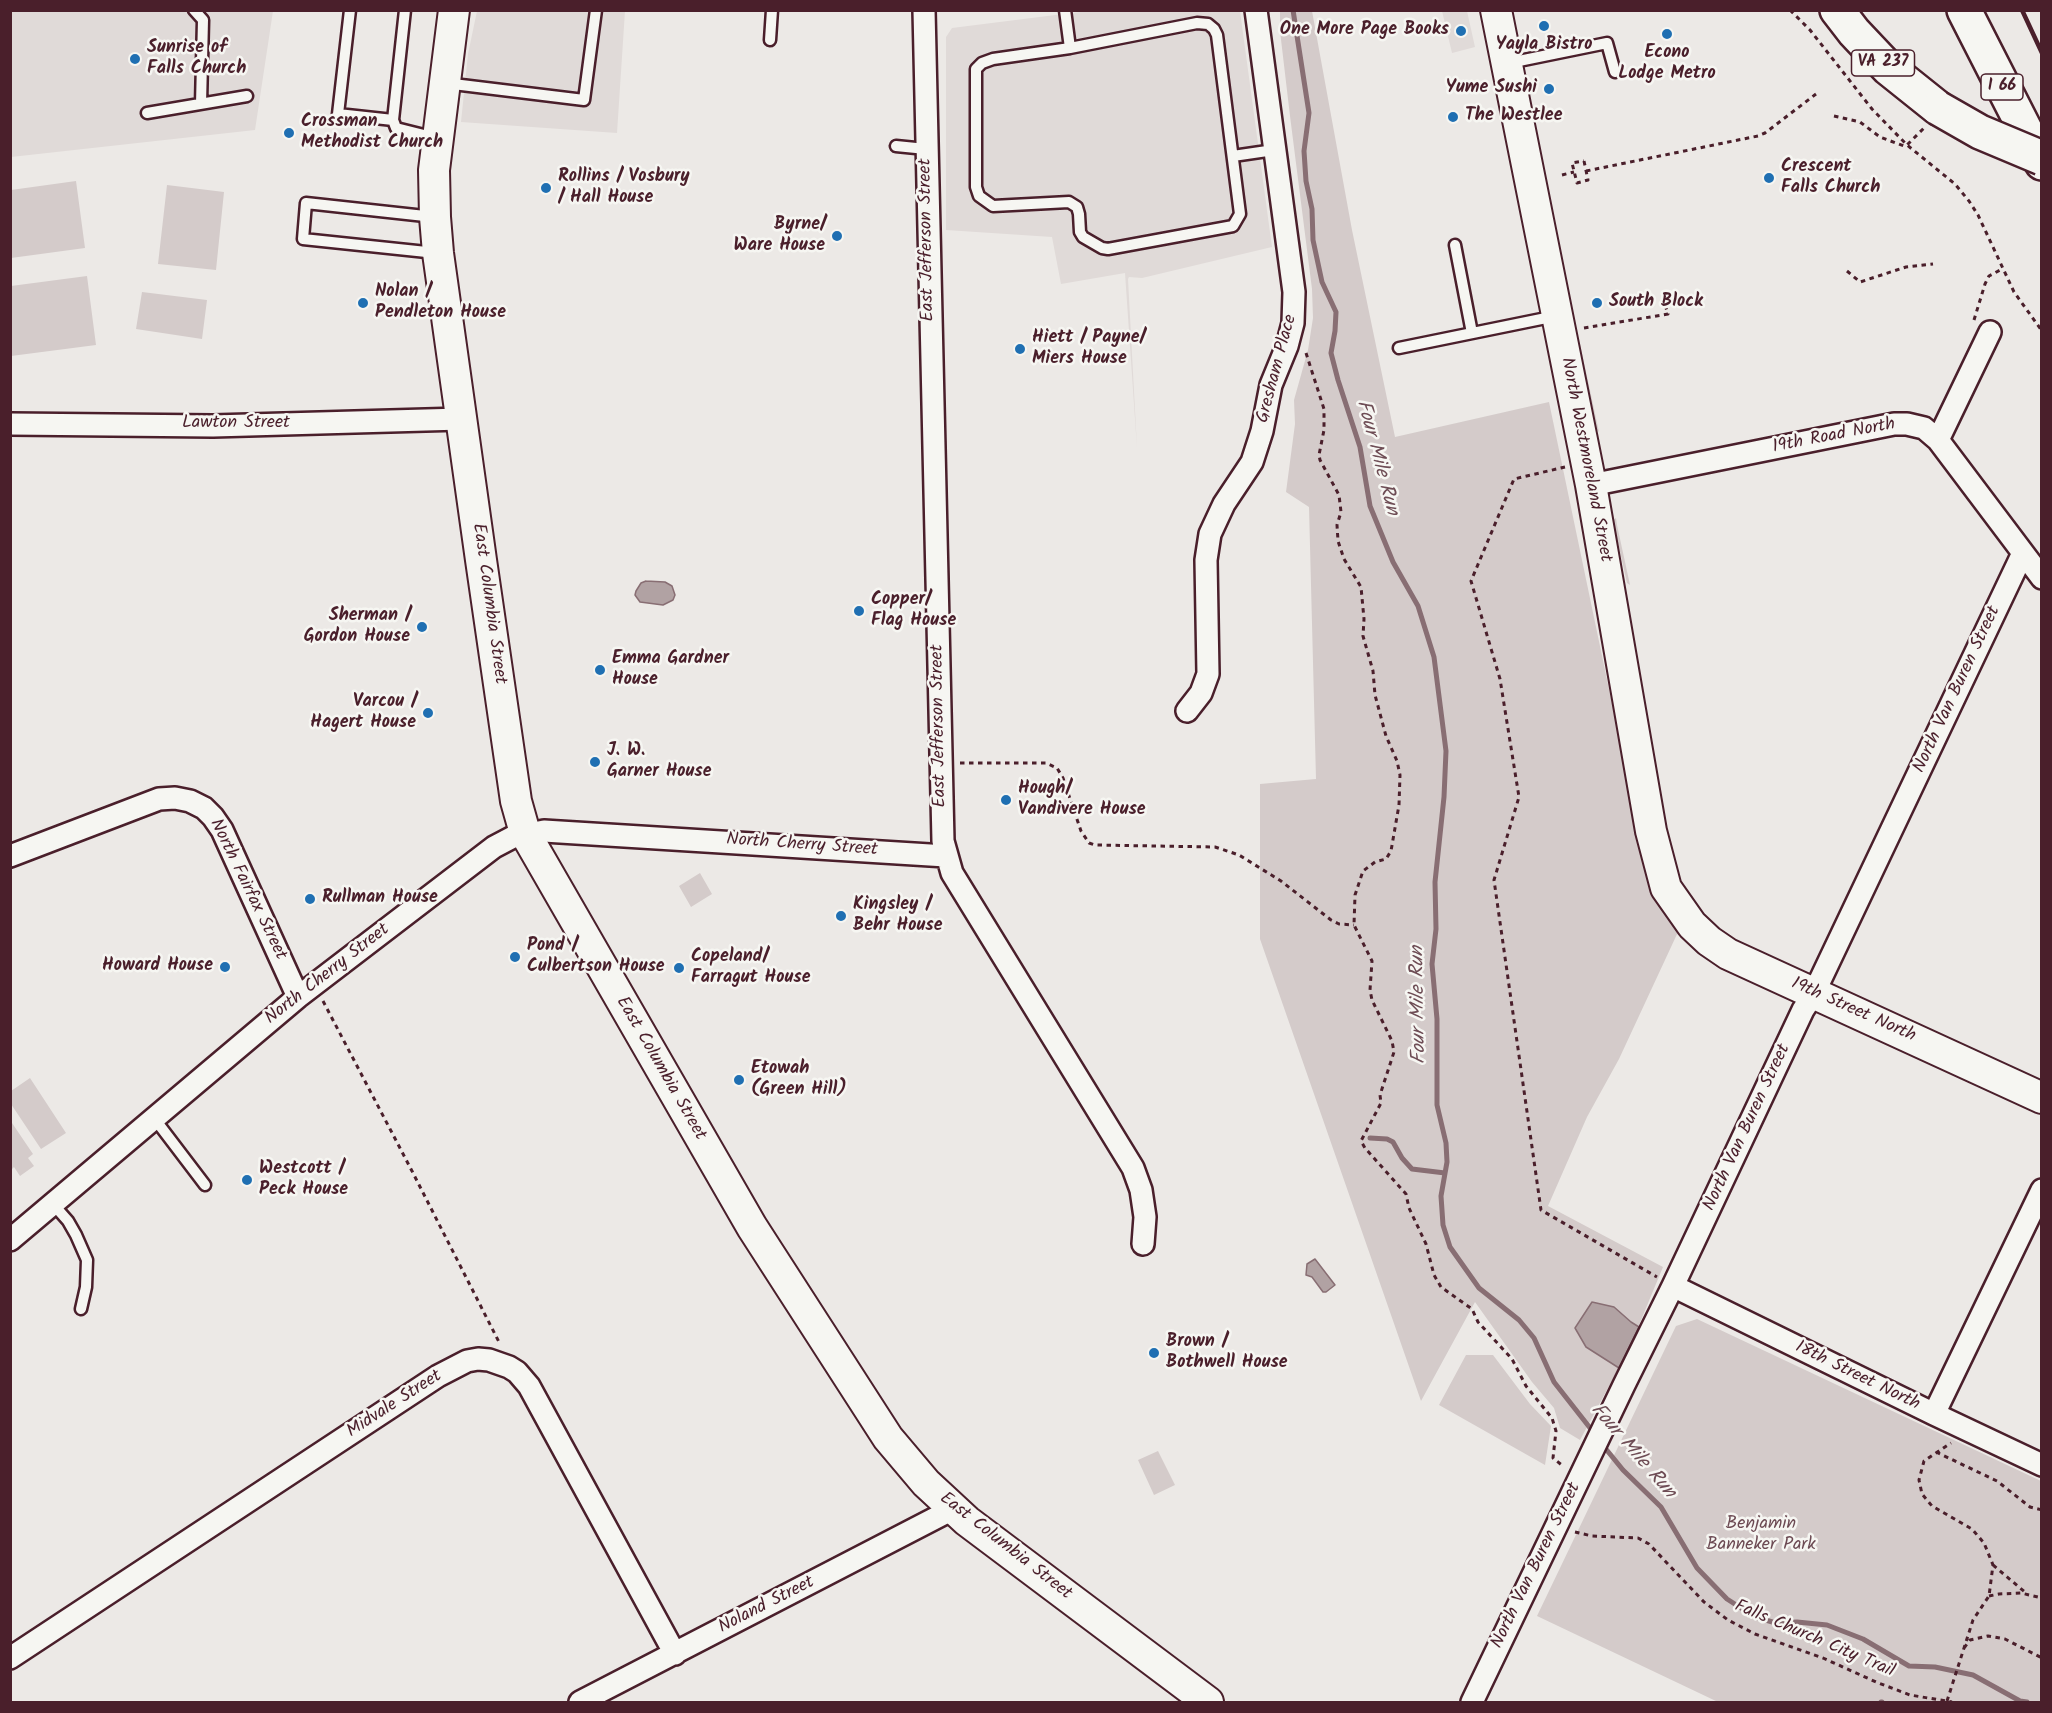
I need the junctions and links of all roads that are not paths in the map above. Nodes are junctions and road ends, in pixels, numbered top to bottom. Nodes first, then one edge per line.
1 (194, 10) edge
2 (350, 10) edge
3 (405, 10) edge
4 (454, 10) edge
5 (596, 10) edge
6 (772, 10) edge
7 (924, 10) edge
8 (1065, 10) edge
9 (1256, 10) edge
10 (1496, 10) edge
11 (1837, 10) edge
12 (1964, 10) edge
13 (770, 40) dead end
14 (1070, 48) junction
15 (1506, 64) junction
16 (1615, 72) dead end
17 (445, 82) junction
18 (247, 96) dead end
19 (201, 104) junction
20 (147, 113) dead end
21 (393, 120) junction
22 (438, 139) junction
23 (896, 146) dead end
24 (926, 149) junction
25 (1274, 150) junction
26 (1233, 156) junction
27 (2042, 158) edge
28 (2042, 163) edge
29 (435, 217) junction
30 (1455, 245) dead end
31 (438, 253) junction
32 (1568, 322) junction
33 (1990, 332) dead end
34 (1472, 333) junction
35 (1399, 348) dead end
36 (461, 420) junction
37 (10, 424) edge
38 (1938, 440) junction
39 (1589, 473) junction
40 (2023, 554) junction
41 (2042, 578) edge
42 (1187, 711) dead end
43 (525, 833) junction
44 (10, 856) edge
45 (946, 856) junction
46 (1678, 907) joint
47 (1814, 993) junction
48 (309, 995) junction
49 (2042, 1098) edge
50 (154, 1118) junction
51 (205, 1185) dead end
52 (2042, 1190) edge
53 (53, 1204) junction
54 (12, 1236) edge
55 (1143, 1244) dead end
56 (1673, 1286) junction
57 (81, 1309) dead end
58 (1934, 1414) junction
59 (2042, 1464) edge
60 (953, 1509) junction
61 (675, 1654) junction
62 (10, 1658) edge
63 (580, 1702) edge
64 (1208, 1702) edge
65 (1472, 1702) edge

1 - 19 lane
2 - 21 lane
3 - 21 lane
4 - 17 street, East Columbia Street
5 - 17 lane
6 - 13 lane
7 - 24 street, East Jefferson Street
8 - 14 lane
9 - 25 street, Gresham Place
10 - 15 street, North Westmoreland Street
11 - 27 main road, VA 237, bridge
12 - 28 main road, I 66
14 - 26 lane
14 - 26 lane
15 - 16 lane
15 - 32 street, North Westmoreland Street
17 - 22 street, East Columbia Street
18 - 19 lane
19 - 20 lane
21 - 22 lane
22 - 29 street, East Columbia Street
23 - 24 lane
24 - 45 street, East Jefferson Street
25 - 26 lane
25 - 42 street, Gresham Place
29 - 31 street, East Columbia Street
29 - 31 lane
30 - 34 lane
31 - 36 street, East Columbia Street
32 - 34 lane
32 - 39 street, North Westmoreland Street
33 - 38 street
34 - 35 lane
36 - 37 street, Lawton Street
36 - 43 street, East Columbia Street
38 - 39 street, 19th Road North
38 - 40 street, 19th Road North
39 - 46 street, North Westmoreland Street
40 - 41 street, 19th Road North
40 - 47 street, North Van Buren Street
43 - 45 street, North Cherry Street
43 - 48 street, North Cherry Street
43 - 60 street, East Columbia Street
44 - 48 street, North Fairfax Street
45 - 55 street, East Jefferson Street
46 - 47 street, 19th Street North
47 - 49 street, 19th Street North
47 - 56 street, North Van Buren Street
48 - 50 street, North Cherry Street
50 - 51 lane
50 - 53 street, North Cherry Street
52 - 58 street
53 - 54 street, North Cherry Street
53 - 57 lane
56 - 58 street, 18th Street North
56 - 65 street, North Van Buren Street
58 - 59 street, 18th Street North
60 - 61 street, Noland Street
60 - 64 street, East Columbia Street
61 - 62 street, Midvale Street
61 - 63 street, Noland Street

